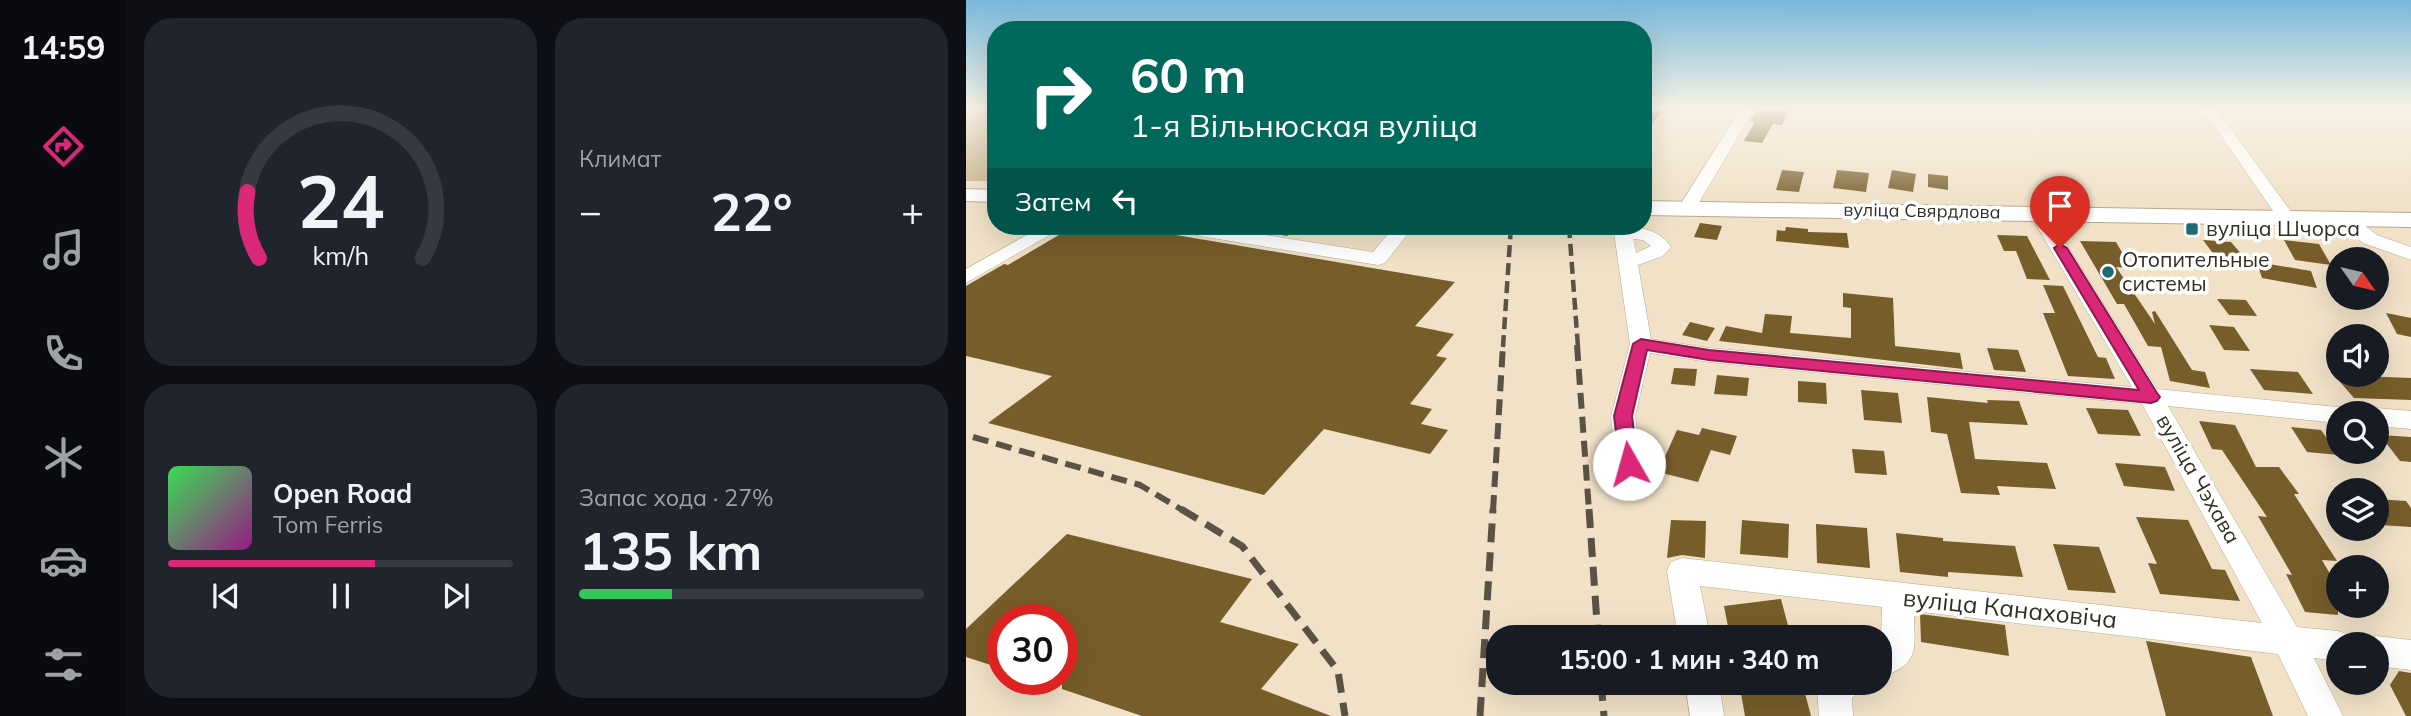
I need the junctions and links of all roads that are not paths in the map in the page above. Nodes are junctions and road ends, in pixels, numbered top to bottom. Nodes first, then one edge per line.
1 (1728, 141) edge
2 (2233, 141) edge
3 (966, 195) edge
4 (987, 196) edge
5 (1688, 207) junction
6 (1652, 208) edge
7 (2038, 213) junction
8 (2286, 217) junction
9 (2344, 218) junction
10 (2411, 220) edge
11 (1040, 235) edge
12 (1230, 235) edge
13 (1398, 235) edge
14 (1624, 235) edge
15 (1647, 235) edge
16 (2411, 254) edge
17 (1628, 262) junction
18 (966, 277) edge
19 (1641, 344) junction
20 (2151, 397) junction
21 (2326, 413) edge
22 (2389, 418) edge
23 (2411, 420) edge
24 (1629, 464) dead end
25 (1898, 597) junction
26 (1692, 625) edge
27 (2289, 640) junction
28 (2326, 645) edge
29 (2389, 652) edge
30 (2411, 655) edge
31 (1892, 656) edge
32 (1704, 695) edge
33 (1834, 695) edge
34 (1707, 716) edge
35 (1836, 716) edge
36 (2326, 716) edge

1 - 5 street
2 - 8 street
3 - 4 main road
5 - 6 main road, вуліца Свярдлова
5 - 7 main road, вуліца Свярдлова
7 - 8 main road, вуліца Свярдлова
7 - 20 street, вуліца Чэхава
8 - 9 main road, вуліца Свярдлова
9 - 10 main road, вуліца Свярдлова
9 - 16 street
11 - 18 street
12 - 13 street
14 - 17 street
15 - 17 street
17 - 19 street
19 - 20 street
19 - 24 street
20 - 21 street
20 - 27 street, вуліца Чэхава
22 - 23 street
25 - 26 street, вуліца Канаховіча
25 - 27 street, вуліца Канаховіча
25 - 31 street
27 - 28 street, вуліца Канаховіча
27 - 36 street, вуліца Чэхава
29 - 30 street
32 - 34 street
33 - 35 street

